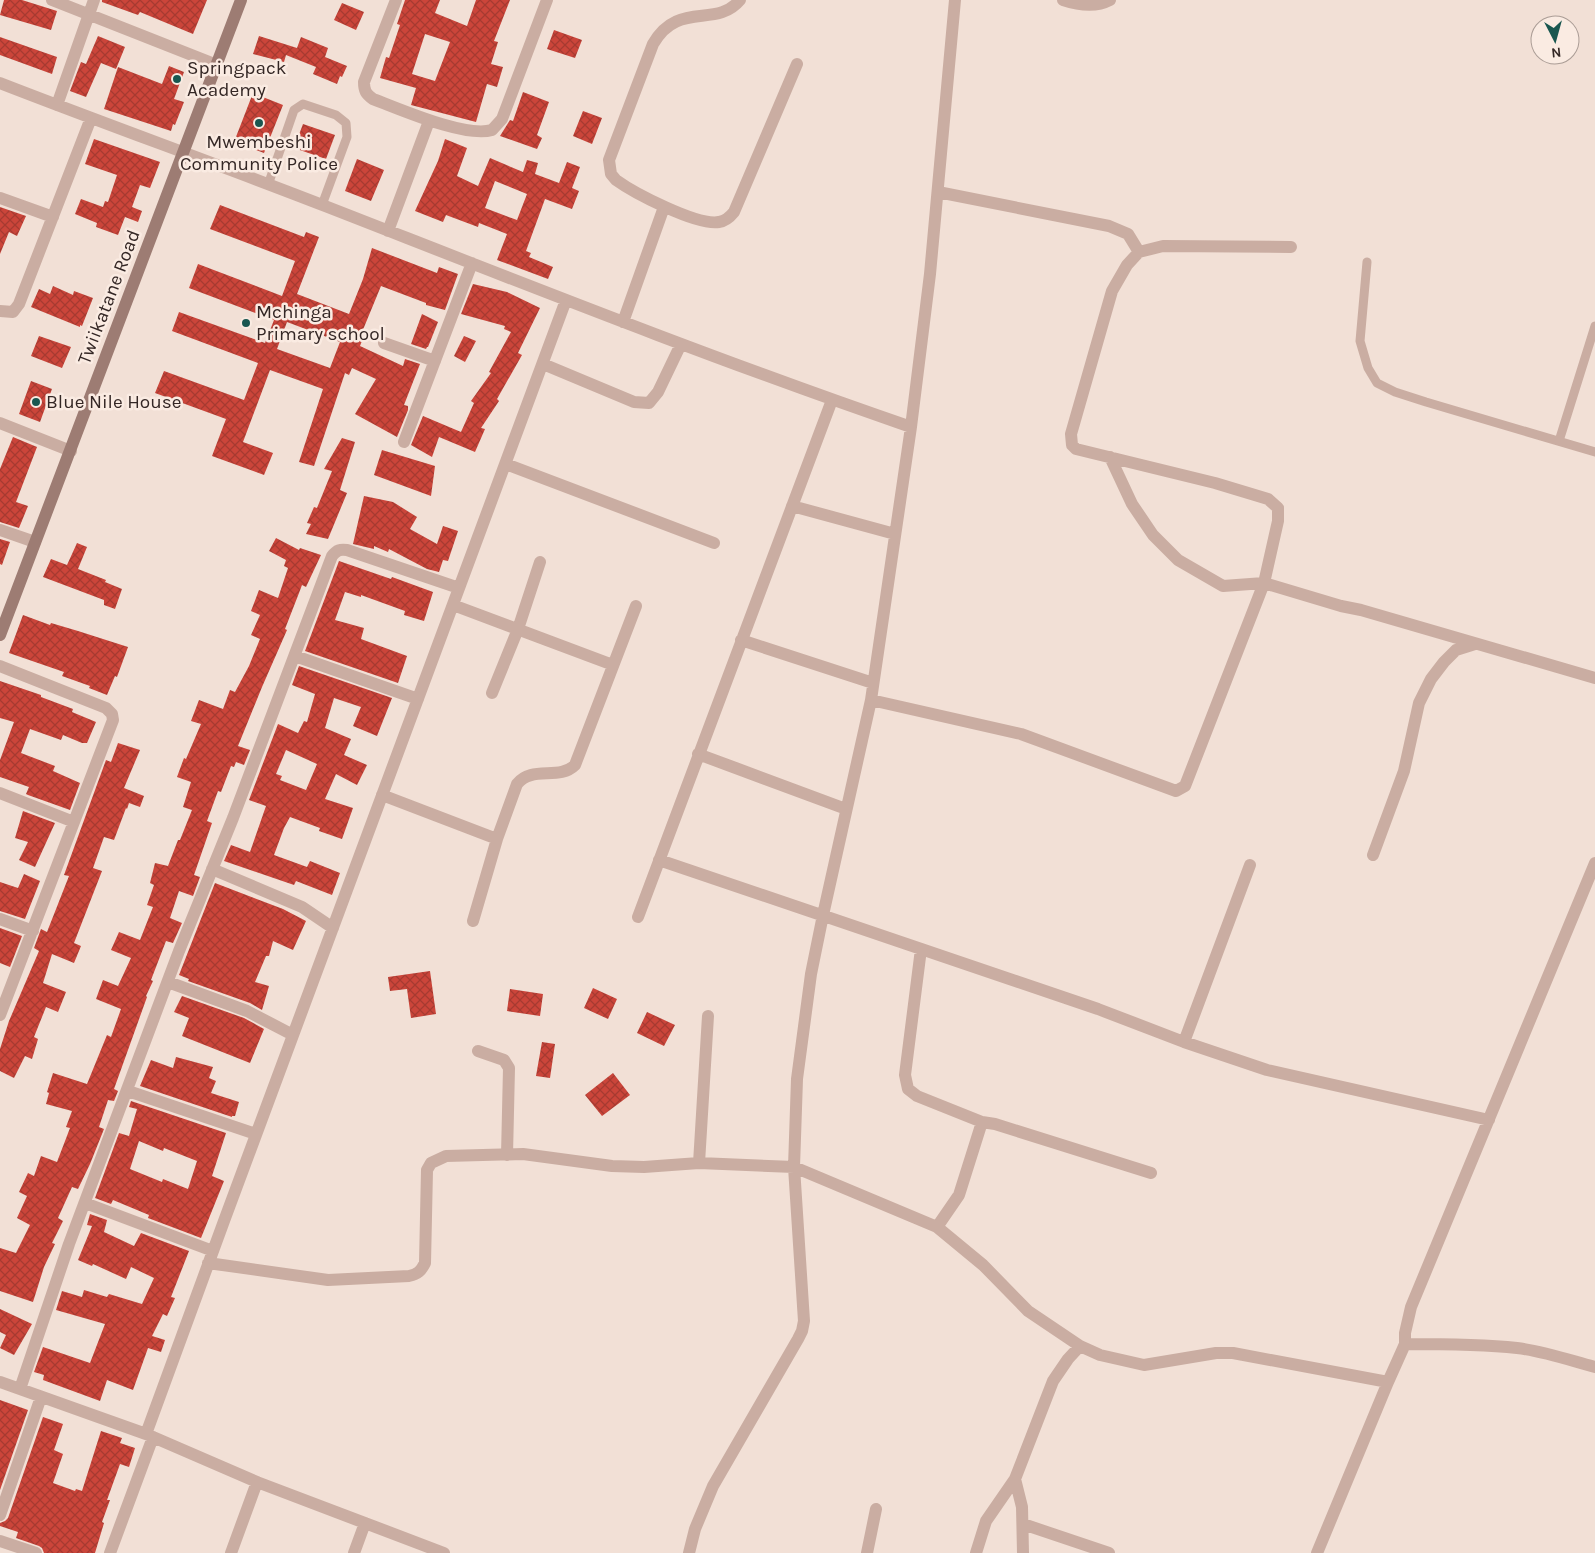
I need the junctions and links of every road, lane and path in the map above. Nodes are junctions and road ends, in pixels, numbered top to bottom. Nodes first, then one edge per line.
1 (52, 0) edge
2 (94, 0) edge
3 (241, 0) edge
4 (396, 0) edge
5 (547, 0) edge
6 (740, 0) edge
7 (955, 0) edge
8 (1063, 0) edge
9 (1110, 0) edge
10 (88, 14) junction
11 (797, 64) dead end
12 (217, 65) junction
13 (0, 83) edge
14 (57, 105) junction
15 (90, 118) junction
16 (429, 121) junction
17 (184, 154) junction
18 (268, 185) junction
19 (938, 192) junction
20 (0, 198) edge
21 (322, 205) junction
22 (664, 207) junction
23 (52, 217) junction
24 (388, 231) junction
25 (1292, 247) dead end
26 (1139, 252) junction
27 (1367, 262) dead end
28 (472, 264) junction
29 (566, 300) junction
30 (0, 311) edge
31 (623, 322) junction
32 (1595, 326) edge
33 (384, 343) dead end
34 (681, 344) junction
35 (434, 361) junction
36 (542, 364) junction
37 (832, 400) junction
38 (0, 423) edge
39 (911, 427) junction
40 (1559, 441) junction
41 (404, 442) dead end
42 (70, 451) junction
43 (1595, 452) edge
44 (1110, 457) junction
45 (506, 464) junction
46 (792, 506) junction
47 (0, 530) edge
48 (895, 534) junction
49 (35, 542) junction
50 (714, 543) dead end
51 (540, 562) dead end
52 (1264, 583) junction
53 (459, 588) junction
54 (453, 605) junction
55 (636, 606) dead end
56 (518, 629) junction
57 (0, 635) edge
58 (741, 640) junction
59 (1475, 644) junction
60 (295, 656) junction
61 (613, 665) junction
62 (0, 666) edge
63 (1595, 678) edge
64 (874, 683) junction
65 (492, 693) dead end
66 (418, 698) junction
67 (871, 700) junction
68 (698, 754) junction
69 (0, 793) edge
70 (382, 795) junction
71 (846, 809) junction
72 (74, 822) junction
73 (497, 838) junction
74 (1373, 855) dead end
75 (659, 860) junction
76 (1595, 863) edge
77 (1250, 865) dead end
78 (212, 869) junction
79 (823, 915) junction
80 (638, 917) dead end
81 (0, 919) edge
82 (473, 921) dead end
83 (332, 928) junction
84 (33, 931) junction
85 (921, 949) junction
86 (168, 982) junction
87 (0, 1015) edge
88 (708, 1016) dead end
89 (293, 1035) junction
90 (1184, 1042) junction
91 (478, 1051) dead end
92 (128, 1091) junction
93 (1489, 1120) junction
94 (982, 1122) junction
95 (256, 1134) junction
96 (507, 1154) junction
97 (699, 1163) junction
98 (794, 1167) junction
99 (1151, 1173) dead end
100 (85, 1203) junction
101 (937, 1226) junction
102 (213, 1251) junction
103 (208, 1264) junction
104 (1406, 1344) junction
105 (1080, 1346) junction
106 (1595, 1367) edge
107 (0, 1382) edge
108 (1388, 1382) junction
109 (20, 1389) junction
110 (41, 1397) junction
111 (150, 1436) junction
112 (1015, 1479) junction
113 (257, 1482) junction
114 (876, 1509) dead end
115 (0, 1515) edge
116 (365, 1523) junction
117 (1023, 1524) junction
118 (0, 1541) edge
119 (36, 1553) edge
120 (110, 1553) edge
121 (231, 1553) edge
122 (354, 1553) edge
123 (444, 1553) edge
124 (689, 1553) edge
125 (867, 1553) edge
126 (976, 1553) edge
127 (1023, 1553) edge
128 (1109, 1553) edge
129 (1317, 1553) edge

1 - 10 street
2 - 10 street
3 - 12 main road, Twiikatane Road
4 - 16 street
5 - 16 street
6 - 22 street
7 - 19 street
8 - 9 street
10 - 12 street
10 - 14 street
11 - 22 street
12 - 17 main road, Twiikatane Road
13 - 14 street
14 - 15 street
15 - 17 street
15 - 23 street
16 - 24 street
17 - 18 street
17 - 42 main road, Twiikatane Road
18 - 21 street
18 - 21 lane
19 - 26 street
19 - 39 street
20 - 23 street
21 - 24 street
22 - 31 street
23 - 30 street
24 - 28 street
25 - 26 street
26 - 44 street
27 - 40 lane
28 - 29 street
28 - 35 street
29 - 31 street
29 - 36 street
31 - 34 street
32 - 40 lane
33 - 35 street
34 - 36 street
34 - 37 street
35 - 41 street
36 - 45 street
37 - 39 street
37 - 46 street
38 - 42 street
39 - 48 street
40 - 43 lane
42 - 49 main road, Twiikatane Road
44 - 52 street
44 - 52 street
45 - 50 street
45 - 53 street
46 - 48 street
46 - 58 street
47 - 49 street
48 - 64 street
49 - 57 main road, Twiikatane Road
51 - 56 street
52 - 59 street
52 - 67 street
53 - 54 street
53 - 60 street
54 - 56 street
54 - 66 street
55 - 61 street
56 - 61 street
56 - 65 street
58 - 64 street
58 - 68 street
59 - 63 street
59 - 74 street
60 - 66 street
60 - 78 street
61 - 73 street
62 - 72 street
64 - 67 street
66 - 70 street
67 - 71 street
68 - 71 street
68 - 75 street
69 - 72 street
70 - 73 street
70 - 83 street
71 - 79 street
72 - 84 street
73 - 82 street
75 - 79 street
75 - 80 street
76 - 93 street
77 - 90 street
78 - 83 street
78 - 86 street
79 - 85 street
79 - 98 street
81 - 84 street
83 - 89 street
84 - 87 street
85 - 90 street
85 - 94 street
86 - 89 street
86 - 92 street
88 - 97 street
89 - 95 street
90 - 93 street
91 - 96 street
92 - 95 street
92 - 100 street
93 - 104 street
94 - 99 street
94 - 101 street
95 - 102 street
96 - 97 street
96 - 103 street
97 - 98 street
98 - 101 street
98 - 124 street
100 - 102 street
100 - 109 street
101 - 105 street
102 - 103 street
103 - 111 street
104 - 106 street
104 - 108 street
105 - 108 street
105 - 112 street
107 - 109 street
108 - 129 street
109 - 110 street
110 - 111 street
110 - 115 street
111 - 113 street
111 - 120 street
112 - 117 street
112 - 126 street
113 - 116 street
113 - 121 street
114 - 125 street
116 - 122 street
116 - 123 street
117 - 127 street
117 - 128 street
118 - 119 street

